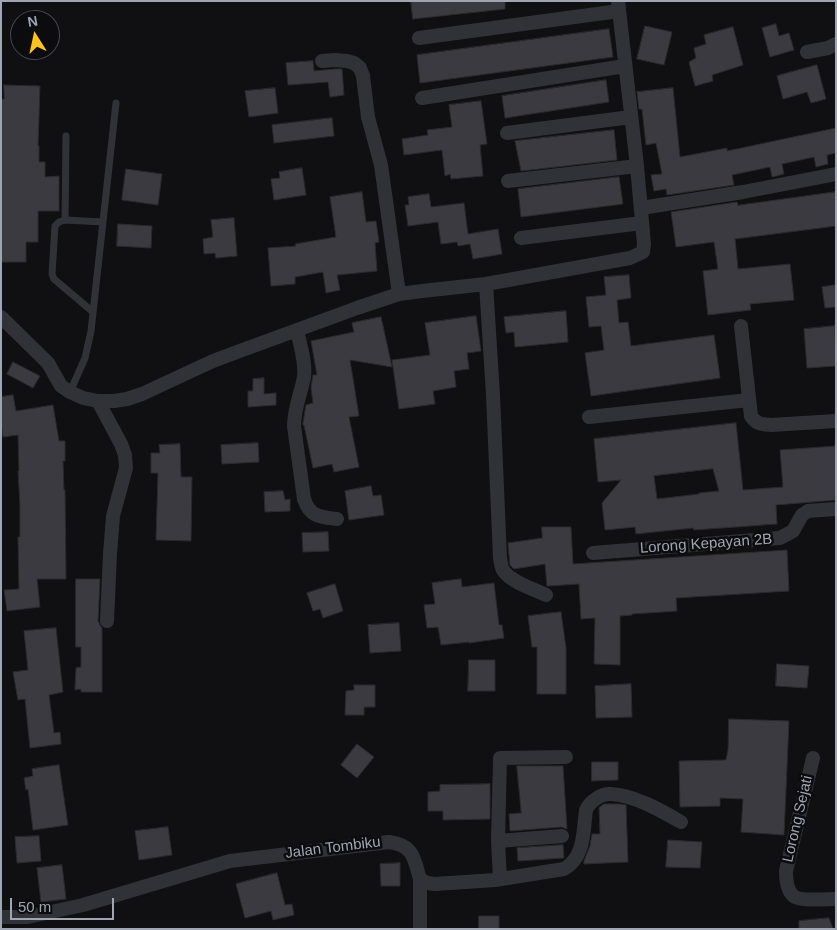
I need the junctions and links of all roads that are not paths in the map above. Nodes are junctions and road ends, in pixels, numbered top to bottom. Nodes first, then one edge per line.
1 (619, 6) edge
2 (419, 38) dead end
3 (836, 44) edge
4 (807, 52) dead end
5 (322, 61) dead end
6 (625, 66) junction
7 (422, 98) dead end
8 (116, 103) dead end
9 (631, 116) junction
10 (506, 133) dead end
11 (66, 136) dead end
12 (637, 166) junction
13 (836, 174) edge
14 (508, 181) dead end
15 (640, 208) junction
16 (65, 220) junction
17 (103, 222) junction
18 (642, 223) junction
19 (521, 238) dead end
20 (486, 284) junction
21 (399, 294) junction
22 (93, 312) junction
23 (1, 317) edge
24 (742, 326) dead end
25 (298, 330) junction
26 (70, 392) junction
27 (749, 400) junction
28 (98, 401) junction
29 (588, 417) dead end
30 (836, 421) edge
31 (836, 509) edge
32 (337, 519) dead end
33 (593, 552) dead end
34 (546, 595) dead end
35 (107, 621) dead end
36 (566, 757) dead end
37 (813, 758) dead end
38 (681, 822) dead end
39 (562, 836) dead end
40 (498, 841) junction
41 (420, 879) junction
42 (500, 879) junction
43 (836, 899) edge
44 (1, 917) edge
45 (420, 929) edge

1 - 2 street
1 - 6 street
3 - 4 street
5 - 21 street
6 - 7 street
6 - 9 street
8 - 17 lane
9 - 10 street
9 - 12 street
11 - 16 lane
12 - 14 street
12 - 15 street
13 - 15 street
15 - 18 street
16 - 17 lane
16 - 22 lane
17 - 22 lane
18 - 19 street
18 - 20 street
20 - 21 street
20 - 34 street
21 - 25 street
22 - 26 lane
23 - 26 street
24 - 27 street
25 - 28 street
25 - 32 street
26 - 28 street
27 - 29 street
27 - 30 street
28 - 35 street
31 - 33 street, Lorong Kepayan 2B
36 - 40 street
37 - 43 street, Lorong Sejati
38 - 42 street
39 - 40 street
40 - 42 street
41 - 42 street
41 - 44 street, Jalan Tombiku
41 - 45 street, Jalan Tombiku

